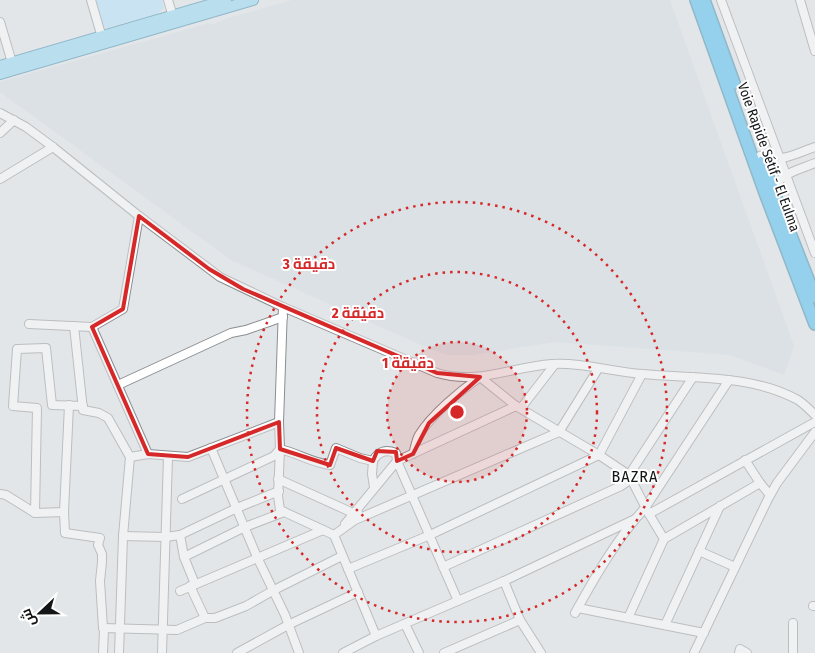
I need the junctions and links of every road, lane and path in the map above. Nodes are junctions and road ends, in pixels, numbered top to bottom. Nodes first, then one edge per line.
1 (91, 0) edge
2 (168, 0) edge
3 (226, 0) edge
4 (253, 0) edge
5 (696, 0) edge
6 (704, 0) edge
7 (721, 0) edge
8 (800, 0) edge
9 (174, 19) junction
10 (0, 22) edge
11 (103, 40) junction
12 (815, 50) edge
13 (0, 66) edge
14 (13, 66) junction
15 (0, 74) edge
16 (0, 113) edge
17 (14, 120) junction
18 (0, 133) edge
19 (53, 147) junction
20 (815, 147) edge
21 (760, 156) junction
22 (780, 159) junction
23 (815, 164) edge
24 (786, 174) junction
25 (0, 180) edge
26 (772, 190) junction
27 (139, 216) junction
28 (815, 252) edge
29 (815, 297) edge
30 (283, 307) junction
31 (283, 317) junction
32 (29, 324) dead end
33 (815, 324) edge
34 (74, 326) junction
35 (92, 327) junction
36 (555, 364) junction
37 (598, 368) junction
38 (642, 374) junction
39 (480, 377) junction
40 (693, 377) junction
41 (729, 380) junction
42 (118, 385) junction
43 (69, 405) junction
44 (52, 406) junction
45 (83, 406) junction
46 (518, 407) junction
47 (37, 408) junction
48 (815, 415) edge
49 (279, 422) junction
50 (815, 422) edge
51 (559, 432) junction
52 (815, 432) edge
53 (211, 448) junction
54 (280, 448) junction
55 (148, 454) junction
56 (413, 454) junction
57 (599, 456) junction
58 (130, 457) junction
59 (168, 457) junction
60 (745, 460) junction
61 (373, 461) junction
62 (397, 461) junction
63 (629, 475) junction
64 (224, 479) junction
65 (278, 479) junction
66 (760, 483) junction
67 (374, 487) junction
68 (278, 491) junction
69 (0, 494) edge
70 (770, 495) junction
71 (414, 496) junction
72 (182, 498) dead end
73 (720, 506) junction
74 (237, 508) junction
75 (647, 511) junction
76 (64, 512) junction
77 (284, 512) junction
78 (36, 513) junction
79 (353, 513) junction
80 (373, 513) junction
81 (635, 519) junction
82 (245, 527) junction
83 (341, 528) junction
84 (323, 530) junction
85 (334, 534) junction
86 (430, 534) junction
87 (180, 535) junction
88 (123, 536) junction
89 (165, 537) junction
90 (664, 539) junction
91 (699, 551) junction
92 (342, 556) junction
93 (184, 557) junction
94 (257, 557) junction
95 (735, 567) junction
96 (444, 568) junction
97 (348, 569) junction
98 (504, 581) junction
99 (193, 585) junction
100 (274, 590) junction
101 (180, 591) dead end
102 (358, 592) junction
103 (458, 601) junction
104 (206, 618) junction
105 (628, 618) junction
106 (520, 620) junction
107 (793, 623) dead end
108 (406, 624) junction
109 (288, 625) junction
110 (665, 625) junction
111 (103, 628) junction
112 (120, 628) junction
113 (163, 630) junction
114 (704, 633) junction
115 (376, 636) junction
116 (103, 653) edge
117 (119, 653) edge
118 (162, 653) edge
119 (237, 653) edge
120 (299, 653) edge
121 (343, 653) edge
122 (419, 653) edge
123 (444, 653) edge
124 (541, 653) edge
125 (694, 653) edge
126 (738, 653) edge
127 (747, 653) edge
128 (793, 653) edge

1 - 11 street
2 - 9 street
3 - 9 main road
4 - 9 main road
5 - 33 highway, Voie Rapide Sétif - El Eulma
6 - 21 highway, Voie Rapide Sétif - El Eulma
7 - 22 street
8 - 12 street
9 - 11 main road
10 - 14 street
11 - 14 main road
13 - 14 main road
14 - 15 main road
16 - 17 street
17 - 18 street
17 - 19 street
19 - 25 street
19 - 27 street
20 - 22 street
21 - 22 street
21 - 26 highway, Voie Rapide Sétif - El Eulma
22 - 24 street
23 - 24 street
24 - 26 street
24 - 28 street
26 - 29 highway, Voie Rapide Sétif - El Eulma
27 - 30 street
27 - 35 street
30 - 31 street
30 - 39 street
31 - 42 street
31 - 49 street
32 - 34 street
34 - 35 street
34 - 45 street
35 - 42 street
36 - 37 street
36 - 39 street
36 - 46 street
37 - 38 street
37 - 51 street
38 - 40 street
38 - 57 street
39 - 46 street
39 - 56 street
40 - 41 street
40 - 63 street
41 - 48 street
41 - 75 street
42 - 55 street
43 - 44 street
43 - 45 street
43 - 76 street
44 - 47 street
44 - 47 street
45 - 58 street
46 - 51 street
46 - 56 street
47 - 78 street
49 - 53 street
49 - 54 street
50 - 60 street
51 - 57 street
51 - 71 street
52 - 70 street
53 - 59 street
53 - 64 street
54 - 61 street
54 - 64 street
54 - 65 street
55 - 58 street
55 - 59 street
56 - 62 street
57 - 63 street
57 - 86 street
58 - 88 street
59 - 89 street
60 - 66 street
60 - 75 street
61 - 62 street
61 - 67 street
62 - 67 street
62 - 71 street
63 - 75 street
63 - 96 street
64 - 72 street
64 - 74 street
65 - 68 street
65 - 79 street
66 - 70 street
66 - 73 street
67 - 79 street
68 - 74 street
68 - 77 street
69 - 78 street
70 - 95 street
71 - 80 street
71 - 86 street
73 - 90 street
73 - 91 street
74 - 82 street
74 - 87 street
75 - 81 street
75 - 90 street
76 - 78 street
76 - 111 street
77 - 82 street
77 - 84 street
79 - 80 street
79 - 83 street
80 - 83 street
81 - 98 street
81 - 105 street
82 - 93 street
82 - 94 street
83 - 85 street
84 - 85 street
84 - 94 street
85 - 92 street
86 - 96 street
86 - 97 street
87 - 89 street
87 - 93 street
88 - 89 street
88 - 112 street
89 - 113 street
90 - 105 street
91 - 95 street
91 - 110 street
92 - 97 street
92 - 100 street
93 - 99 street
94 - 99 street
94 - 100 street
95 - 114 street
96 - 103 street
97 - 102 street
98 - 103 street
98 - 106 street
99 - 101 street
99 - 104 street
100 - 104 street
100 - 109 street
102 - 109 street
102 - 115 street
103 - 108 street
104 - 113 street
105 - 110 street
106 - 123 street
106 - 124 street
107 - 128 street
108 - 115 street
108 - 122 street
109 - 119 street
109 - 120 street
110 - 114 street
111 - 112 street
111 - 116 street
112 - 113 street
112 - 117 street
113 - 118 street
114 - 125 street
115 - 121 street
126 - 127 street

